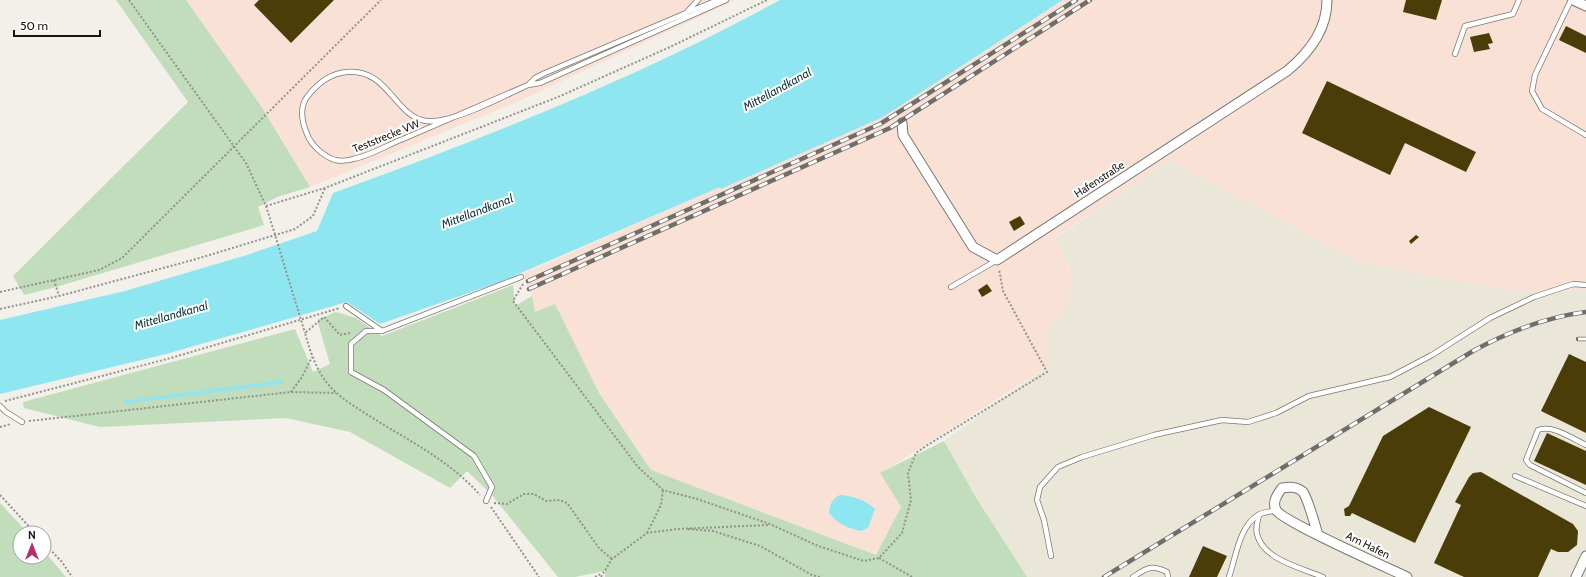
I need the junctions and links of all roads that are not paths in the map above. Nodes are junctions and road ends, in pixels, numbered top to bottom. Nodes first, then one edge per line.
1 (698, 0) edge
2 (718, 0) edge
3 (726, 0) edge
4 (1327, 0) edge
5 (1519, 0) edge
6 (1572, 0) edge
7 (1586, 6) edge
8 (686, 13) junction
9 (1455, 54) dead end
10 (528, 85) junction
11 (902, 123) dead end
12 (1586, 135) edge
13 (997, 260) junction
14 (521, 277) dead end
15 (1586, 285) edge
16 (951, 287) dead end
17 (346, 306) road end
18 (382, 330) junction
19 (0, 406) edge
20 (22, 422) road end
21 (1586, 446) edge
22 (1515, 476) dead end
23 (1586, 493) edge
24 (487, 502) road end
25 (1586, 506) edge
26 (1276, 510) junction
27 (1259, 515) junction
28 (1318, 535) junction
29 (1050, 556) dead end
30 (1586, 556) edge
31 (1133, 577) edge
32 (1168, 577) edge
33 (1229, 577) edge
34 (1324, 577) edge
35 (1407, 577) edge
36 (1576, 577) edge

1 - 8 lane, Teststrecke VW
2 - 8 lane, Teststrecke VW
3 - 10 lane, Teststrecke VW
4 - 13 street, Hafenstraße
5 - 9 lane
6 - 7 street
6 - 12 lane
8 - 10 lane, Teststrecke VW
10 - 10 lane, Teststrecke VW
11 - 13 street
13 - 16 lane
14 - 18 lane
15 - 29 lane
17 - 18 lane
18 - 24 lane
19 - 20 lane
21 - 23 lane
22 - 25 lane
26 - 27 lane
26 - 28 street, Am Hafen
26 - 28 street
27 - 33 lane
27 - 34 lane
28 - 35 street, Am Hafen
30 - 36 street
31 - 32 lane

